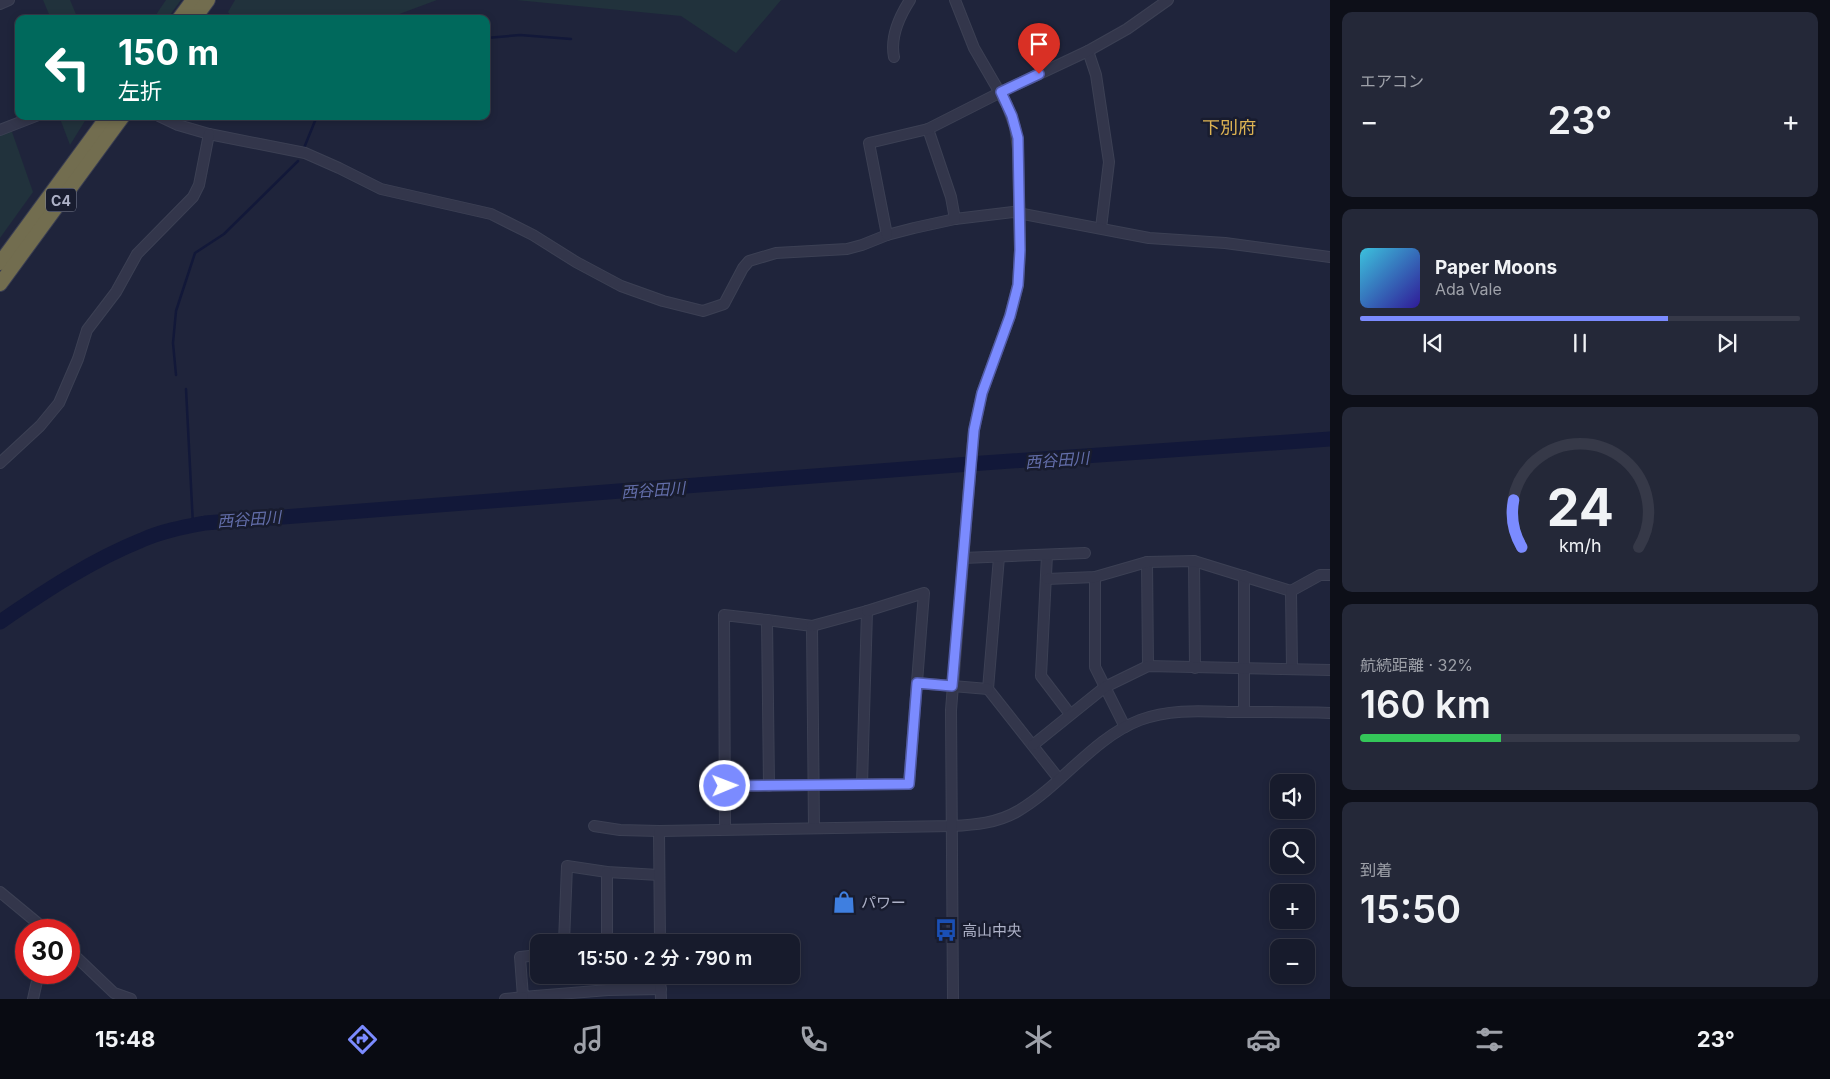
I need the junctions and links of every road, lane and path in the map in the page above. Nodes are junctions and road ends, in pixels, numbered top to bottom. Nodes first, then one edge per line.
1 (9, 0) edge
2 (193, 0) edge
3 (208, 0) edge
4 (910, 0) edge
5 (955, 0) edge
6 (1168, 0) edge
7 (0, 4) edge
8 (182, 15) edge
9 (197, 15) edge
10 (1088, 51) junction
11 (894, 57) dead end
12 (1001, 92) junction
13 (26, 120) edge
14 (105, 120) edge
15 (120, 120) edge
16 (167, 120) edge
17 (928, 129) junction
18 (0, 130) edge
19 (209, 134) junction
20 (1019, 212) junction
21 (955, 219) junction
22 (1101, 228) junction
23 (887, 235) junction
24 (1330, 257) edge
25 (0, 263) edge
26 (0, 284) edge
27 (0, 463) edge
28 (1085, 553) dead end
29 (1047, 554) junction
30 (998, 556) junction
31 (963, 558) junction
32 (1194, 560) junction
33 (1147, 562) junction
34 (1330, 575) edge
35 (1244, 576) junction
36 (1095, 577) junction
37 (1047, 579) junction
38 (1291, 592) junction
39 (867, 611) junction
40 (767, 620) junction
41 (812, 626) junction
42 (1148, 666) junction
43 (1195, 668) junction
44 (1245, 669) junction
45 (1292, 669) junction
46 (1330, 670) edge
47 (917, 683) junction
48 (952, 686) junction
49 (1105, 686) junction
50 (988, 689) junction
51 (1244, 712) junction
52 (1330, 713) edge
53 (1070, 714) junction
54 (1125, 727) junction
55 (1033, 745) junction
56 (1059, 779) junction
57 (862, 784) junction
58 (814, 785) junction
59 (725, 786) junction
60 (769, 786) junction
61 (594, 826) dead end
62 (952, 826) junction
63 (814, 828) junction
64 (725, 829) junction
65 (659, 831) junction
66 (607, 872) junction
67 (659, 875) junction
68 (0, 892) edge
69 (33, 919) edge
70 (564, 934) edge
71 (607, 934) edge
72 (660, 934) edge
73 (530, 956) edge
74 (80, 961) edge
75 (36, 984) edge
76 (661, 994) edge
77 (523, 997) junction
78 (33, 999) edge
79 (131, 999) edge
80 (505, 999) edge
81 (953, 999) edge

1 - 7 street
2 - 8 highway
3 - 9 highway
4 - 11 street
5 - 12 street
6 - 10 street
10 - 12 street
10 - 22 street
12 - 17 street
12 - 20 street
13 - 18 street
14 - 25 highway, C4
15 - 26 highway, C4
16 - 19 street
17 - 21 street
17 - 23 street
19 - 23 street
19 - 27 street
20 - 21 street
20 - 22 street
20 - 31 street
21 - 23 street
22 - 24 street
28 - 29 street
29 - 30 street
29 - 37 street
30 - 31 street
30 - 50 street
31 - 48 street
32 - 33 street
32 - 35 street
32 - 43 street
33 - 36 street
33 - 42 street
34 - 38 street
35 - 38 street
35 - 44 street
36 - 37 street
36 - 49 street
37 - 53 street
38 - 45 street
39 - 41 street
39 - 47 street
39 - 57 street
40 - 41 street
40 - 59 street
40 - 60 street
41 - 58 street
42 - 43 street
42 - 49 street
43 - 44 street
44 - 45 street
44 - 51 street
45 - 46 street
47 - 48 street
47 - 57 street
48 - 50 street
48 - 62 street
49 - 53 street
49 - 54 street
50 - 55 street
51 - 52 street
51 - 54 street
53 - 55 street
54 - 56 street
55 - 56 street
56 - 62 street
57 - 58 street
58 - 60 street
58 - 63 street
59 - 60 street
59 - 64 street
61 - 65 street
62 - 63 street
62 - 81 street
63 - 64 street
64 - 65 street
65 - 67 street
66 - 67 street
66 - 70 street
66 - 71 street
67 - 72 street
68 - 69 street
73 - 77 street
74 - 79 street
75 - 78 street
76 - 77 street
77 - 80 street

